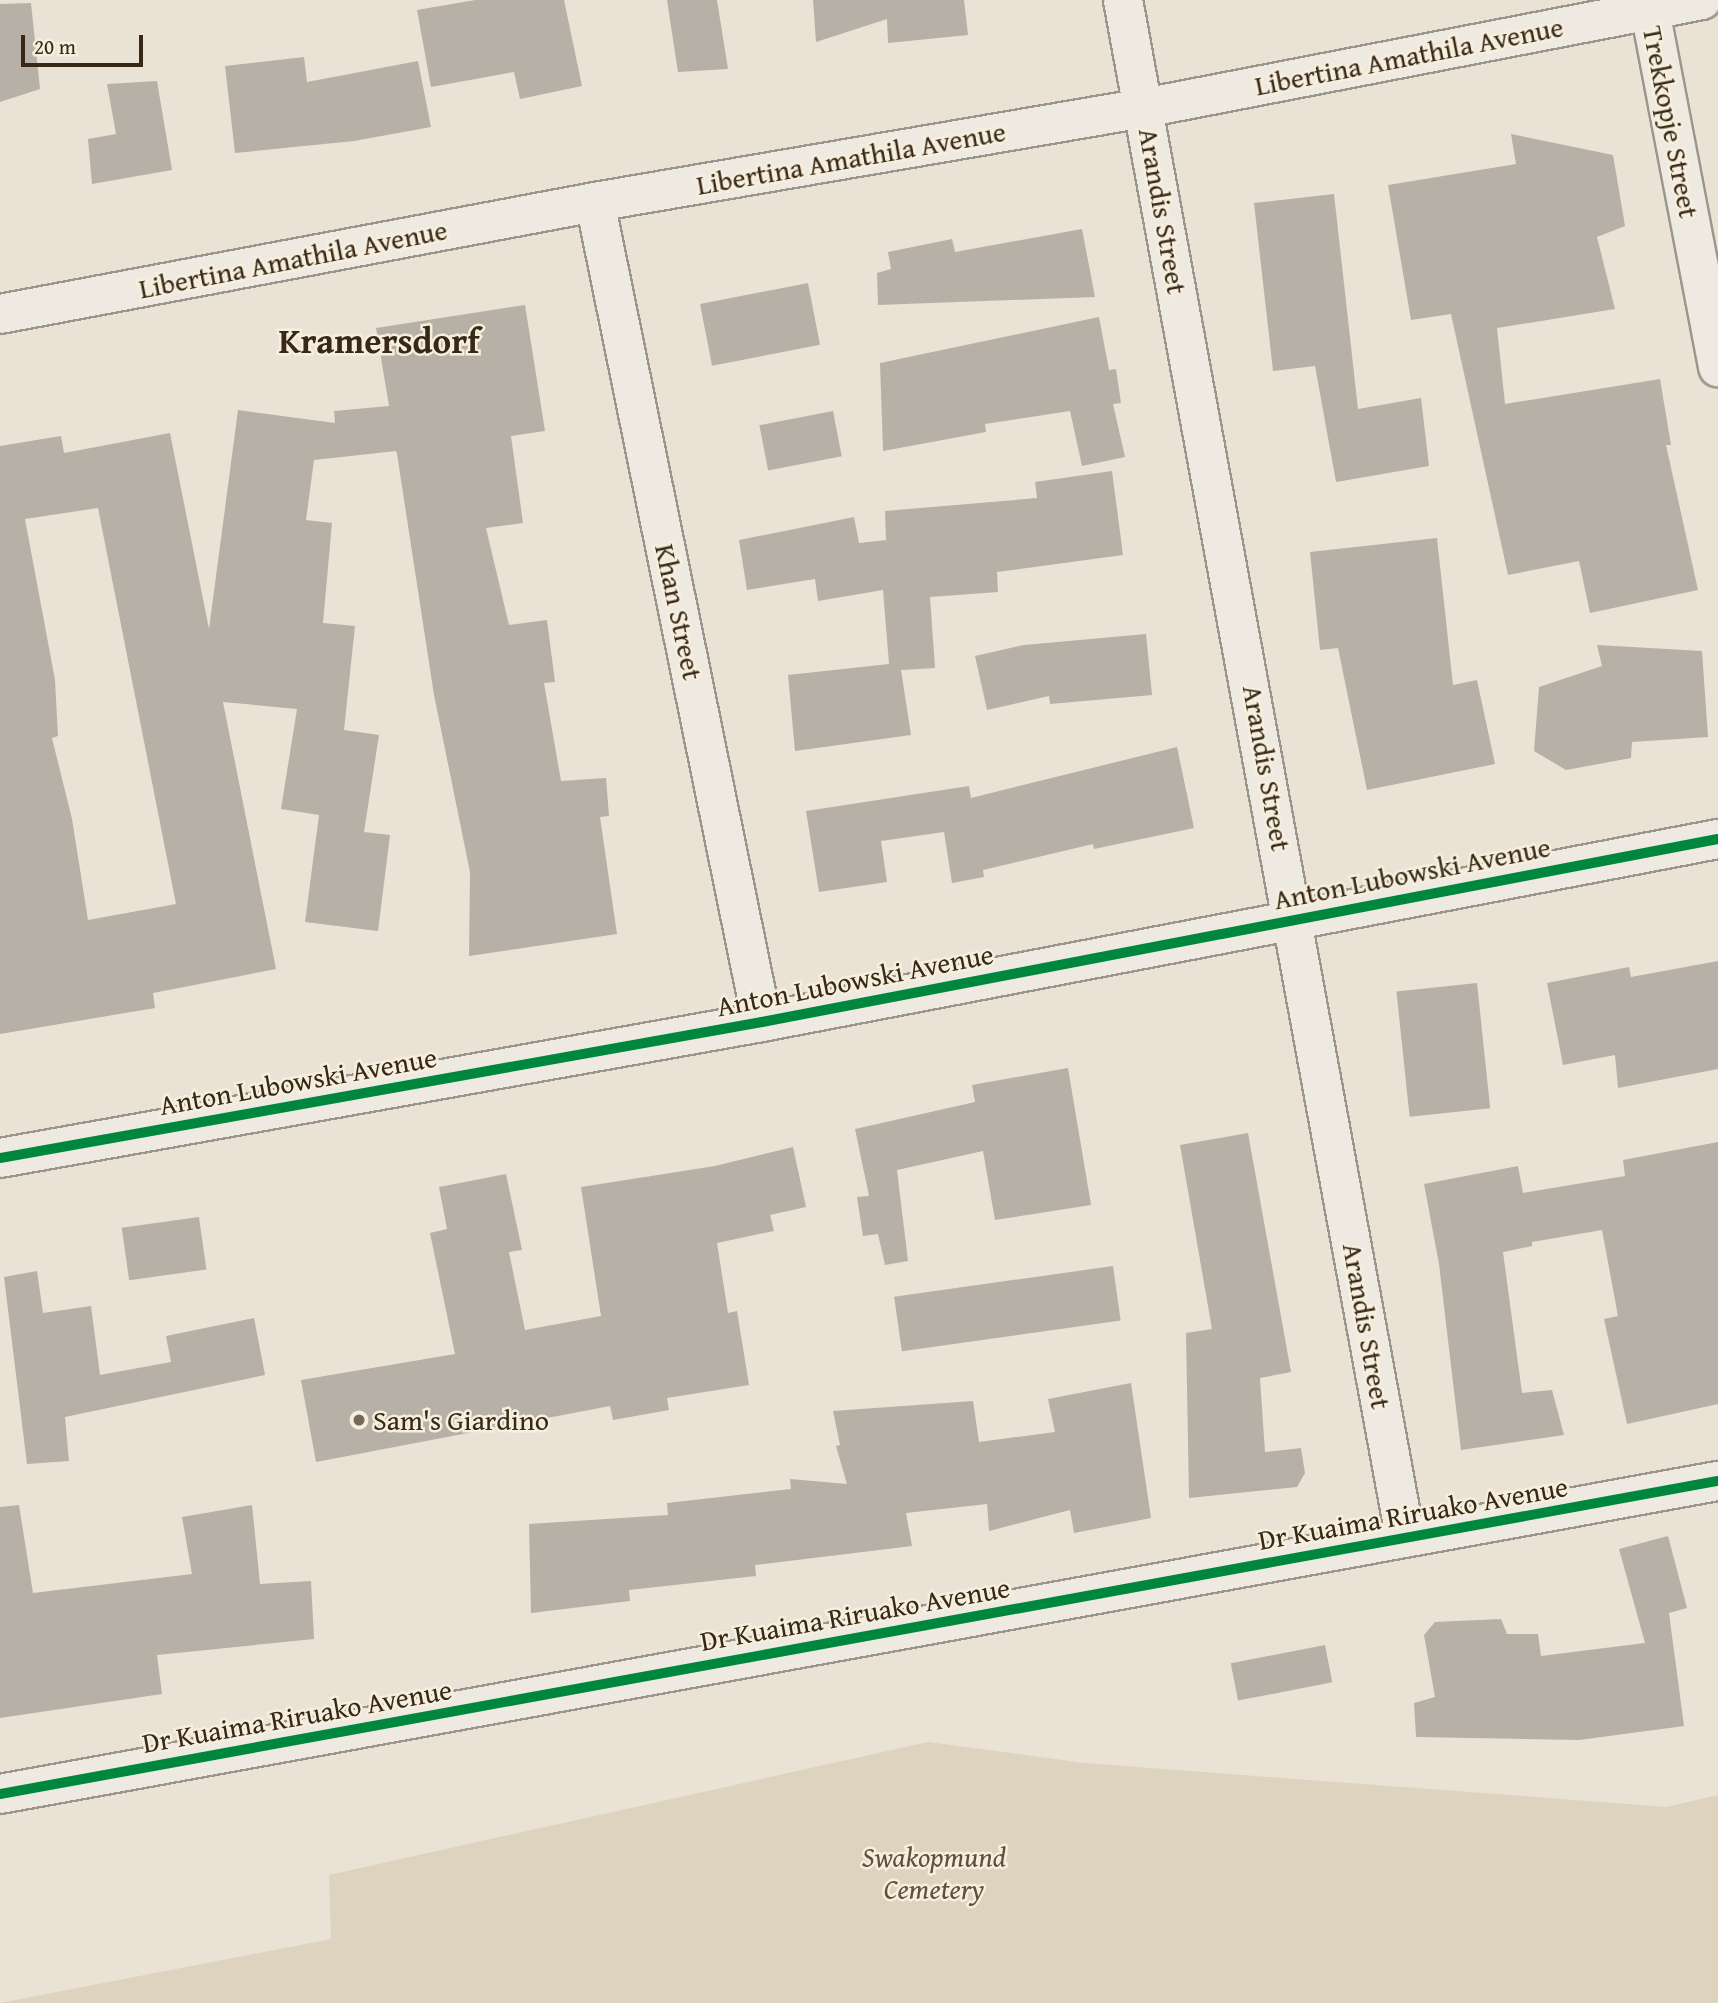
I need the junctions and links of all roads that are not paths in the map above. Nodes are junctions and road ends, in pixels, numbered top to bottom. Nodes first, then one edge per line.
1 (1122, 0) edge
2 (1702, 0) edge
3 (1649, 5) edge
4 (1144, 108) junction
5 (595, 202) junction
6 (0, 314) edge
7 (1718, 367) edge
8 (1718, 839) edge
9 (1294, 918) junction
10 (762, 1022) junction
11 (0, 1157) edge
12 (1718, 1481) edge
13 (1405, 1537) junction
14 (0, 1794) edge

1 - 4 street, Arandis Street
2 - 3 street, Libertina Amathila Avenue
3 - 4 street, Libertina Amathila Avenue
3 - 7 street, Trekkopje Street
4 - 5 street, Libertina Amathila Avenue
4 - 9 street, Arandis Street
5 - 6 street, Libertina Amathila Avenue
5 - 10 street, Khan Street
8 - 9 street, Anton Lubowski Avenue
9 - 10 street, Anton Lubowski Avenue
9 - 13 street, Arandis Street
10 - 11 street, Anton Lubowski Avenue
12 - 13 street, Dr Kuaima Riruako Avenue
13 - 14 street, Dr Kuaima Riruako Avenue

